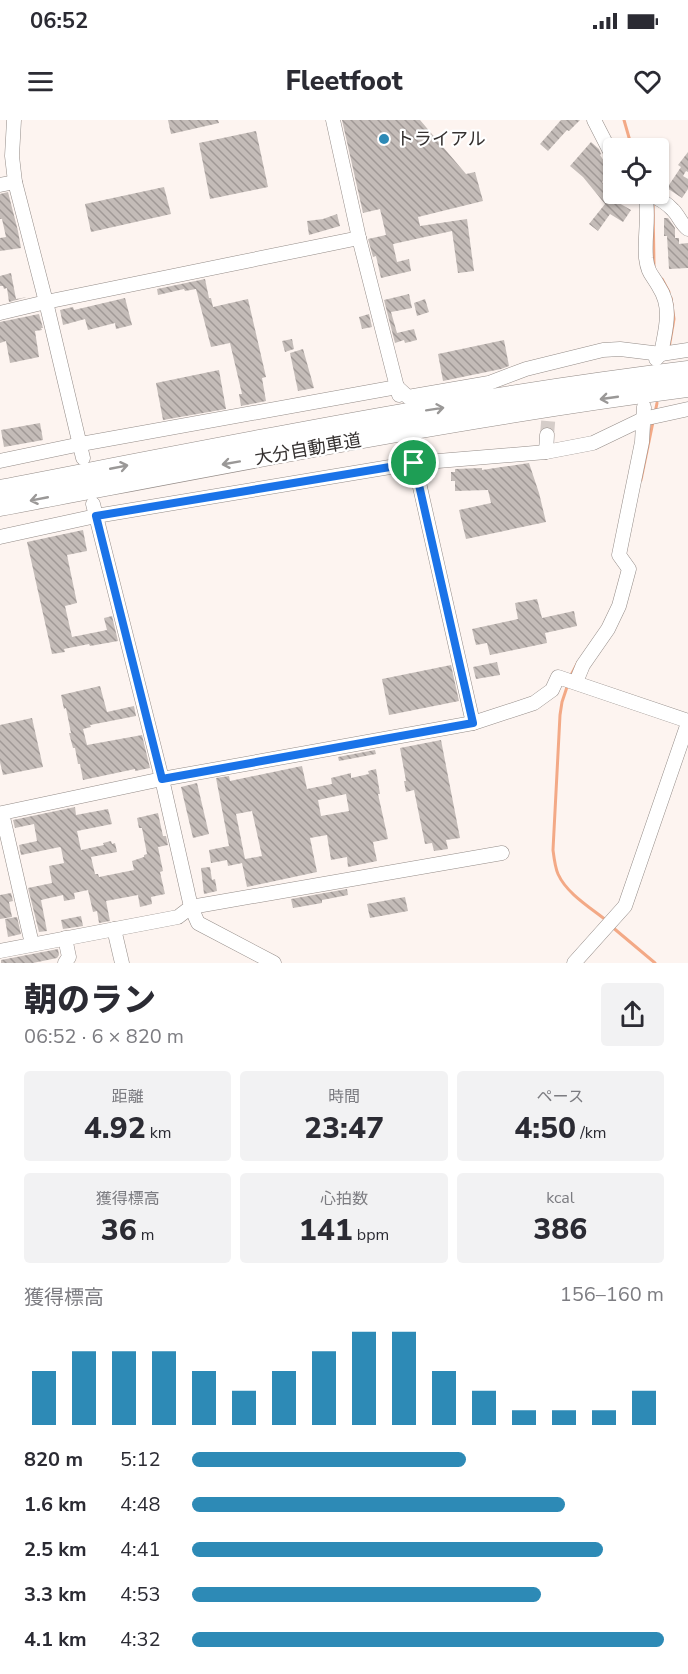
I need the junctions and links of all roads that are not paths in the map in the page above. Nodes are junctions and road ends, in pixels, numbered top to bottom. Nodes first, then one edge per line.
1 (14, 120) edge
2 (333, 120) edge
3 (594, 120) edge
4 (603, 138) edge
5 (15, 182) junction
6 (0, 185) edge
7 (648, 204) edge
8 (667, 204) edge
9 (688, 229) edge
10 (359, 238) junction
11 (46, 302) junction
12 (0, 313) edge
13 (688, 350) edge
14 (663, 355) junction
15 (688, 370) edge
16 (397, 387) junction
17 (688, 387) edge
18 (401, 403) dead end
19 (688, 409) edge
20 (649, 414) junction
21 (547, 435) tunnel mouth
22 (81, 444) junction
23 (411, 447) dead end
24 (546, 452) junction
25 (83, 458) dead end
26 (0, 461) edge
27 (414, 463) junction
28 (0, 490) edge
29 (0, 506) edge
30 (95, 510) junction
31 (0, 537) edge
32 (570, 681) junction
33 (688, 722) edge
34 (473, 723) junction
35 (162, 779) junction
36 (502, 853) dead end
37 (191, 907) junction
38 (114, 929) junction
39 (65, 938) junction
40 (32, 944) junction
41 (0, 951) edge
42 (65, 963) edge
43 (122, 963) edge
44 (274, 963) edge
45 (574, 963) edge

1 - 5 street
2 - 10 street
3 - 4 street
5 - 6 street
5 - 11 street
7 - 14 street
8 - 9 street
10 - 11 street
10 - 16 street
11 - 12 street
11 - 22 street
13 - 14 street
14 - 16 street
28 -> 15 highway, 大分自動車道
16 - 18 street
16 - 22 street
17 -> 29 highway, 大分自動車道
19 - 20 street
20 - 24 street
20 - 32 street
21 - 24 street
22 - 25 street
22 - 26 street
23 - 27 street
24 - 27 street
27 - 30 street
27 - 34 street
30 - 31 street
30 - 35 street
32 - 33 street
32 - 34 street
33 - 45 street
34 - 35 street
35 - 37 street
35 - 40 street
36 - 37 street
37 - 38 street
37 - 44 street
38 - 39 street
38 - 43 street
39 - 40 street
39 - 42 street
40 - 41 street

